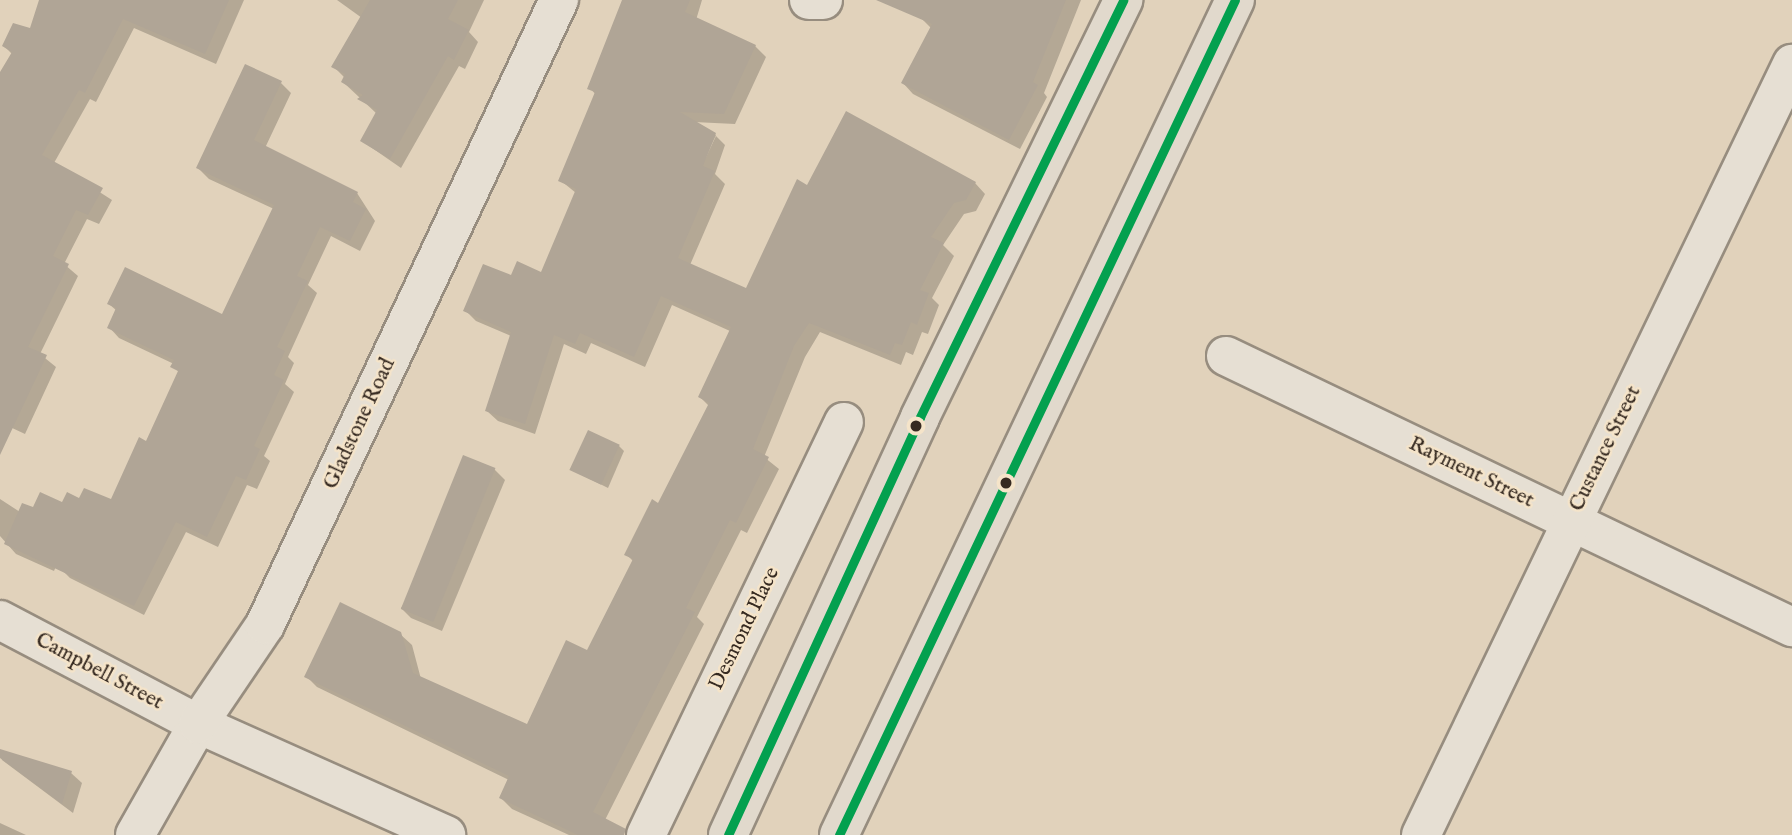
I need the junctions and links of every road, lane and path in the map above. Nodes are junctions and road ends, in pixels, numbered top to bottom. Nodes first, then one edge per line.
1 (559, 0) edge
2 (809, 0) edge
3 (823, 0) edge
4 (1123, 0) edge
5 (1235, 0) edge
6 (1792, 64) edge
7 (1226, 356) dead end
8 (844, 422) dead end
9 (1571, 521) junction
10 (0, 620) edge
11 (1792, 627) edge
12 (198, 723) junction
13 (135, 835) edge
14 (446, 835) edge
15 (646, 835) edge
16 (728, 835) edge
17 (839, 835) edge
18 (1421, 835) edge

1 - 12 street, Gladstone Road
2 - 3 street
4 - 16 highway
5 - 17 highway
6 - 9 street, Custance Street
7 - 9 street, Rayment Street
8 - 15 street, Desmond Place
9 - 11 street, Rayment Street
9 - 18 street, Custance Street
10 - 12 street, Campbell Street
12 - 13 street, Gladstone Road
12 - 14 street

